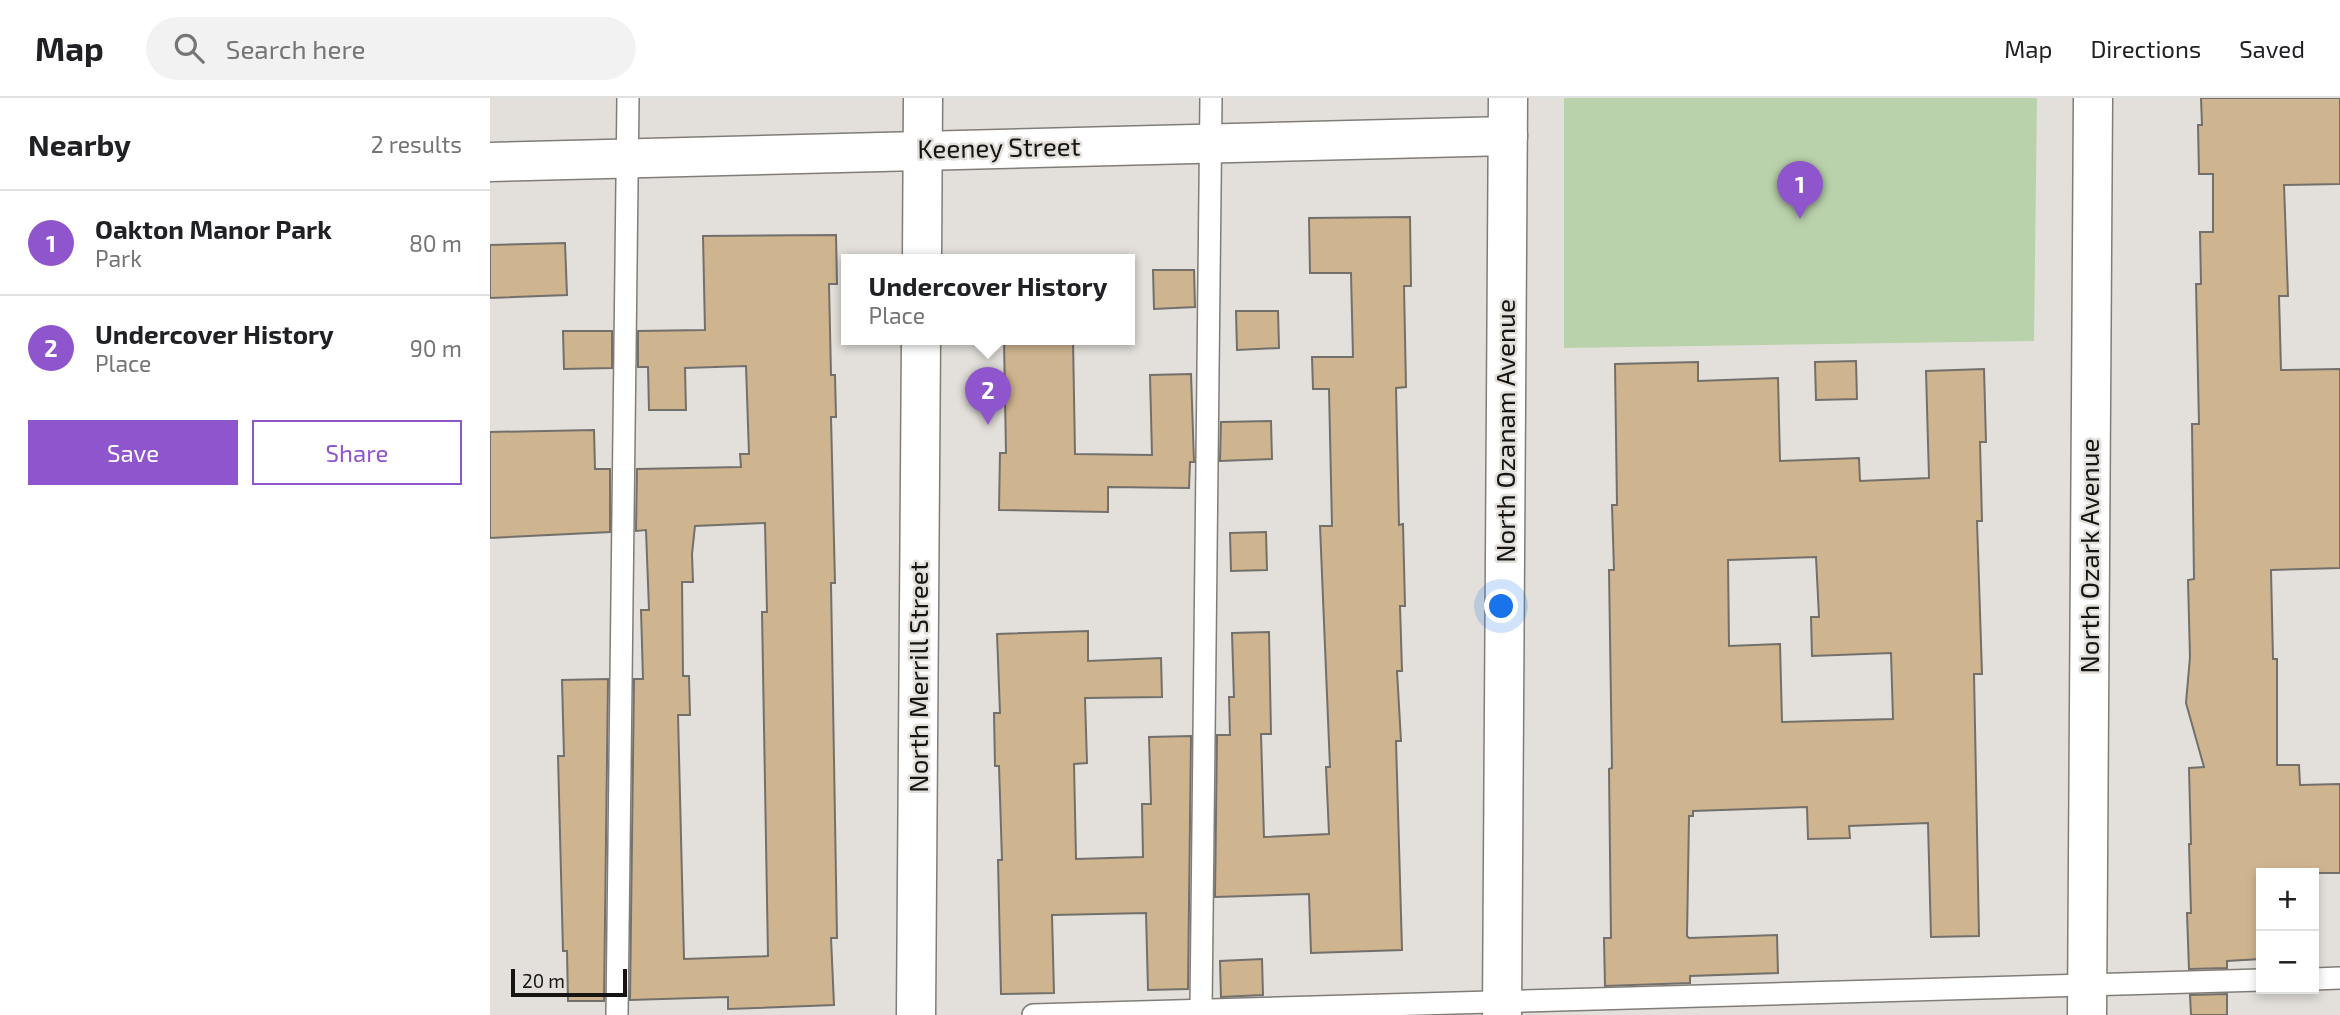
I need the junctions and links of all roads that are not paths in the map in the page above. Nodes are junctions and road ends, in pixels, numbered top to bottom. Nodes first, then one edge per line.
1 (628, 98) edge
2 (923, 98) edge
3 (1211, 98) edge
4 (1508, 98) edge
5 (2093, 98) edge
6 (1507, 136) junction
7 (1211, 143) junction
8 (922, 150) junction
9 (628, 158) junction
10 (490, 162) edge
11 (922, 254) edge
12 (921, 345) edge
13 (2340, 978) edge
14 (2319, 979) edge
15 (2256, 981) edge
16 (2087, 1000) edge
17 (1502, 1008) edge
18 (1201, 1010) junction
19 (617, 1015) edge
20 (916, 1015) edge
21 (1033, 1015) edge

1 - 9 lane
2 - 8 street
3 - 7 lane
4 - 6 street, North Ozanam Avenue
5 - 16 street, North Ozark Avenue
6 - 7 street, Keeney Street
6 - 17 street, North Ozanam Avenue
7 - 8 street, Keeney Street
7 - 18 lane
8 - 9 street, Keeney Street
8 - 11 street
9 - 10 street, Keeney Street
9 - 19 lane
12 - 20 street, North Merrill Street
13 - 14 lane
15 - 16 lane
16 - 17 lane
17 - 18 lane
18 - 21 lane

